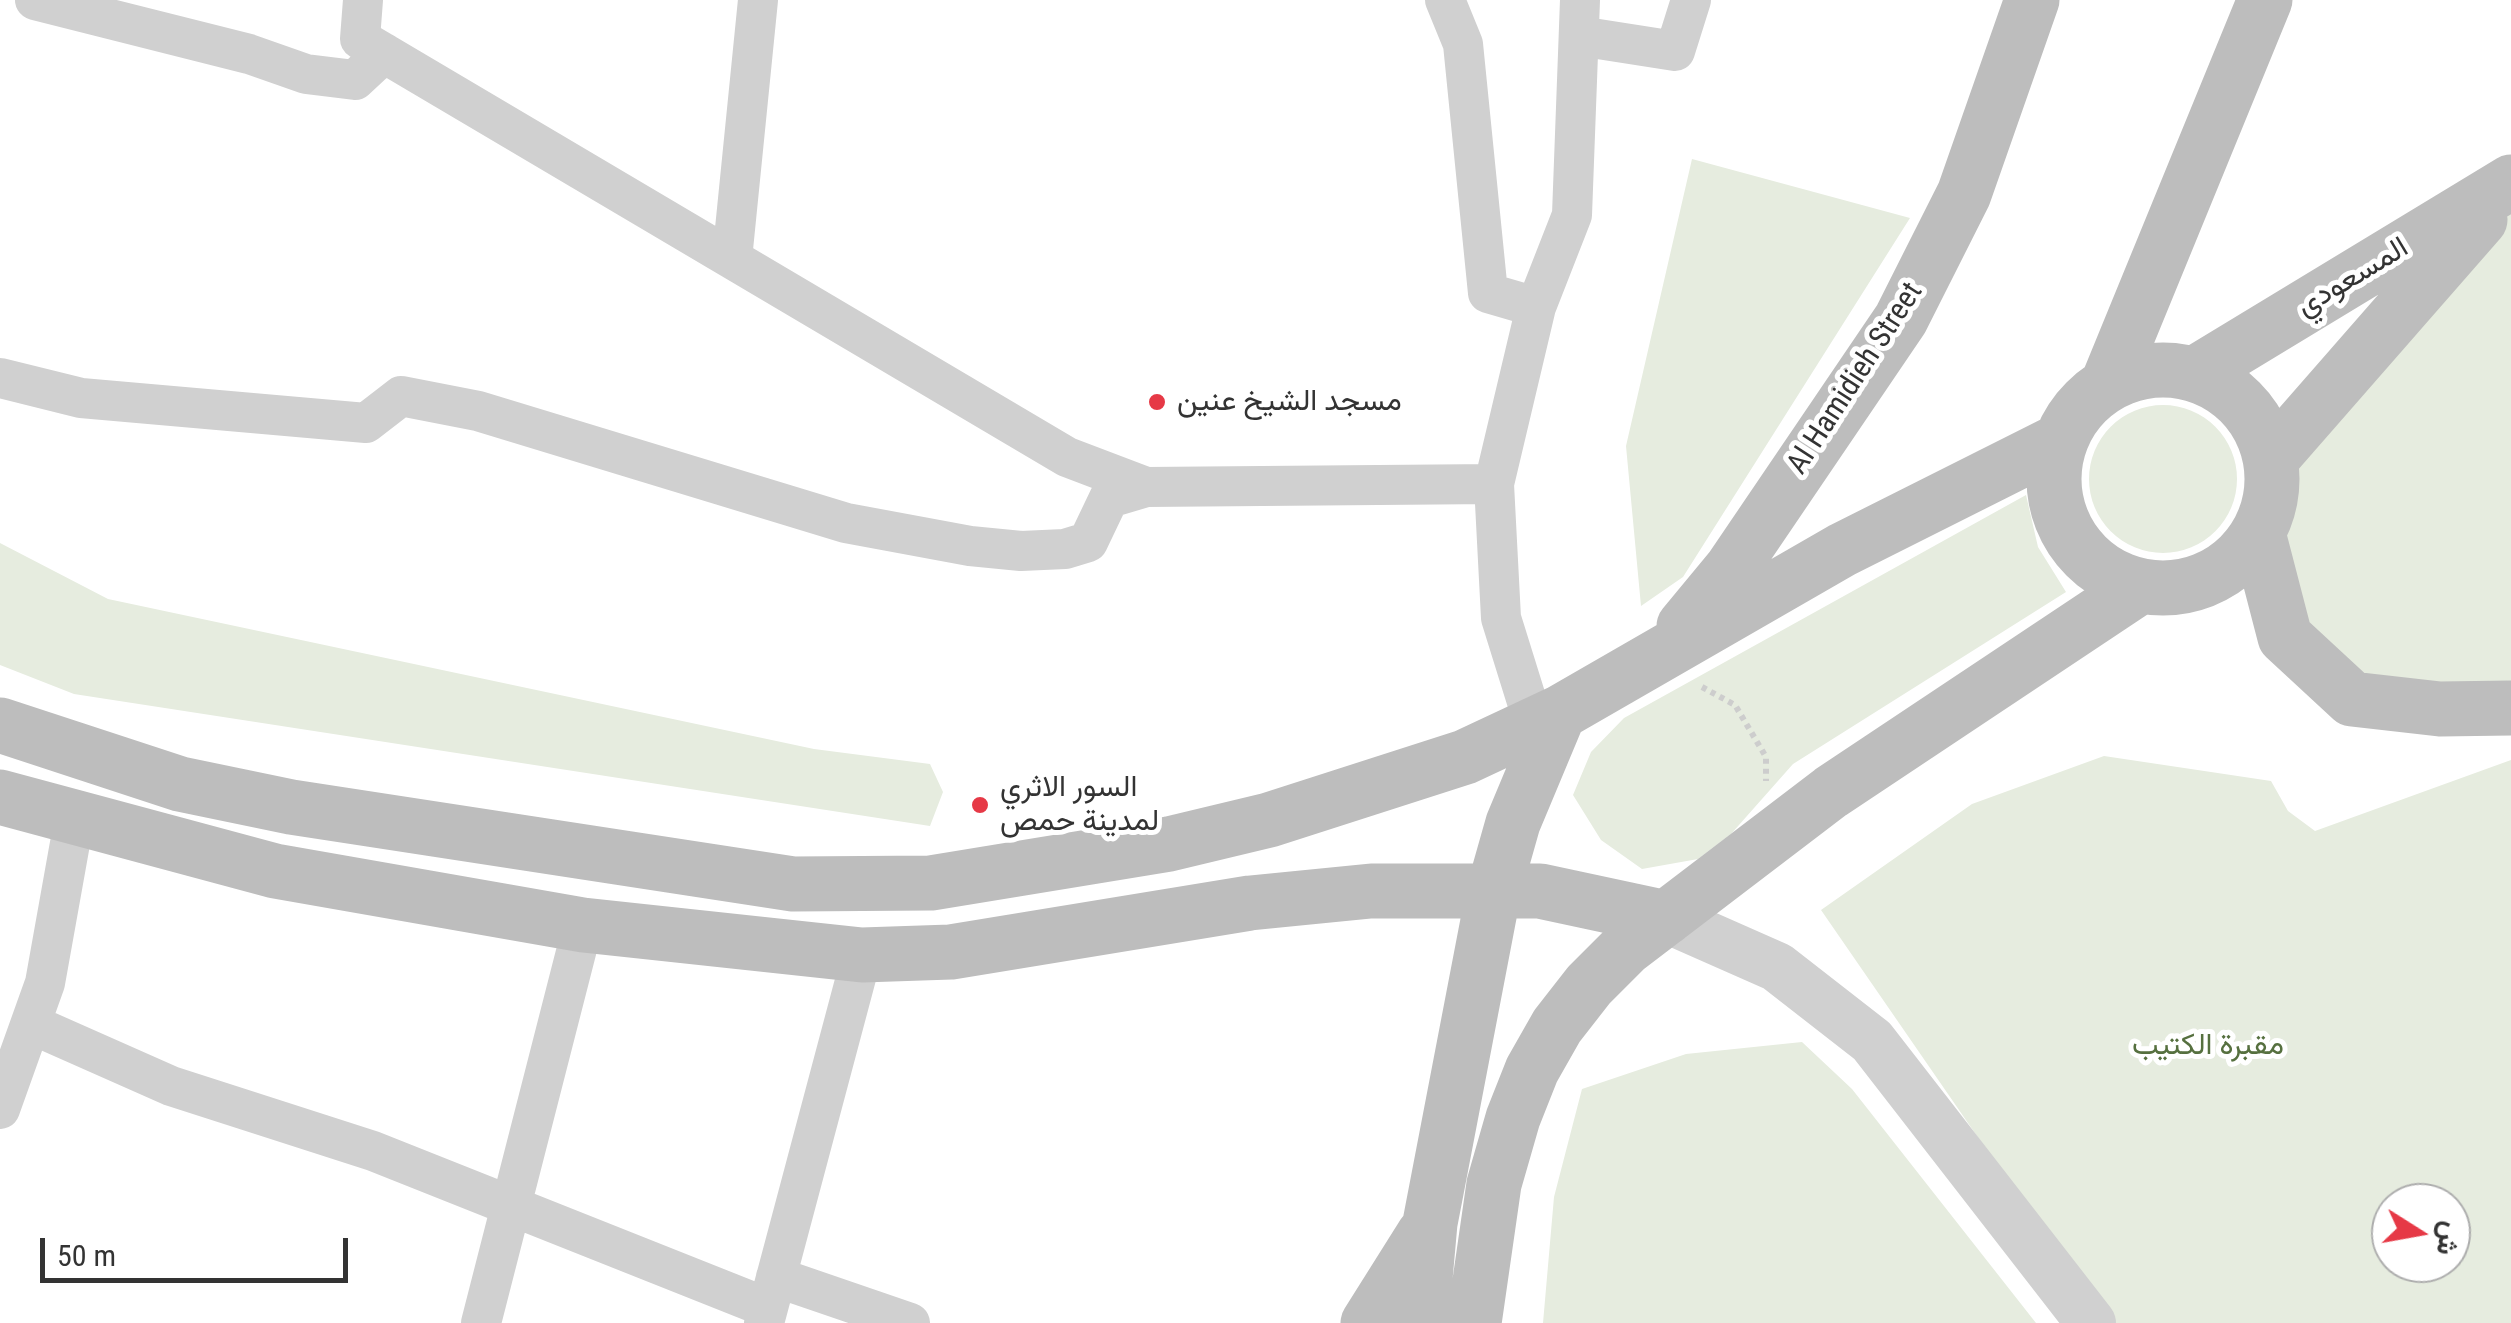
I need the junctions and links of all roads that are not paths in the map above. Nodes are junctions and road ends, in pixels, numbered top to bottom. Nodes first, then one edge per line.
1 (35, 0) edge
2 (363, 0) edge
3 (758, 0) edge
4 (1445, 0) edge
5 (1691, 0) edge
6 (2032, 0) edge
7 (2264, 0) edge
8 (1579, 18) edge
9 (384, 53) junction
10 (2511, 184) edge
11 (732, 259) junction
12 (1536, 307) junction
13 (2196, 374) junction
14 (0, 378) edge
15 (2108, 383) junction
16 (2059, 441) junction
17 (2271, 458) junction
18 (1494, 484) junction
19 (1146, 486) junction
20 (2258, 533) junction
21 (2139, 586) junction
22 (1641, 665) junction
23 (2511, 708) edge
24 (1546, 719) junction
25 (0, 726) edge
26 (1526, 790) junction
27 (0, 798) edge
28 (74, 820) junction
29 (1494, 890) junction
30 (1586, 899) junction
31 (1666, 918) junction
32 (583, 924) junction
33 (862, 955) junction
34 (31, 1024) junction
35 (0, 1109) edge
36 (513, 1206) junction
37 (1430, 1223) junction
38 (769, 1303) edge
39 (481, 1323) edge
40 (910, 1323) edge
41 (1368, 1323) edge
42 (1421, 1323) edge
43 (1474, 1323) edge
44 (2091, 1323) edge

1 - 9 street
2 - 9 street
3 - 11 street
4 - 12 street
5 - 8 street
6 - 22 main road, Al Hamidieh Street
7 - 15 main road
8 - 12 street
9 - 11 street
10 - 13 main road, المسعودي
10 - 17 main road
11 - 19 street
12 - 18 street
13 - 15 main road
13 - 17 main road
14 - 19 street
15 - 16 main road
16 - 21 main road
16 - 22 main road
17 - 20 main road
18 - 19 street
18 - 24 street
20 - 21 main road
20 - 23 main road
21 - 31 main road
22 - 24 main road
24 - 25 main road
24 - 26 main road
26 - 29 main road
26 - 30 main road
27 - 28 main road
28 - 32 main road
28 - 34 street
29 - 30 main road
29 - 33 main road
29 - 37 main road
30 - 31 main road
31 - 43 main road
31 - 44 street
32 - 33 main road
32 - 36 street
33 - 38 street
34 - 35 street
34 - 36 street
36 - 38 street
36 - 39 street
37 - 41 main road
37 - 42 main road
38 - 40 street

